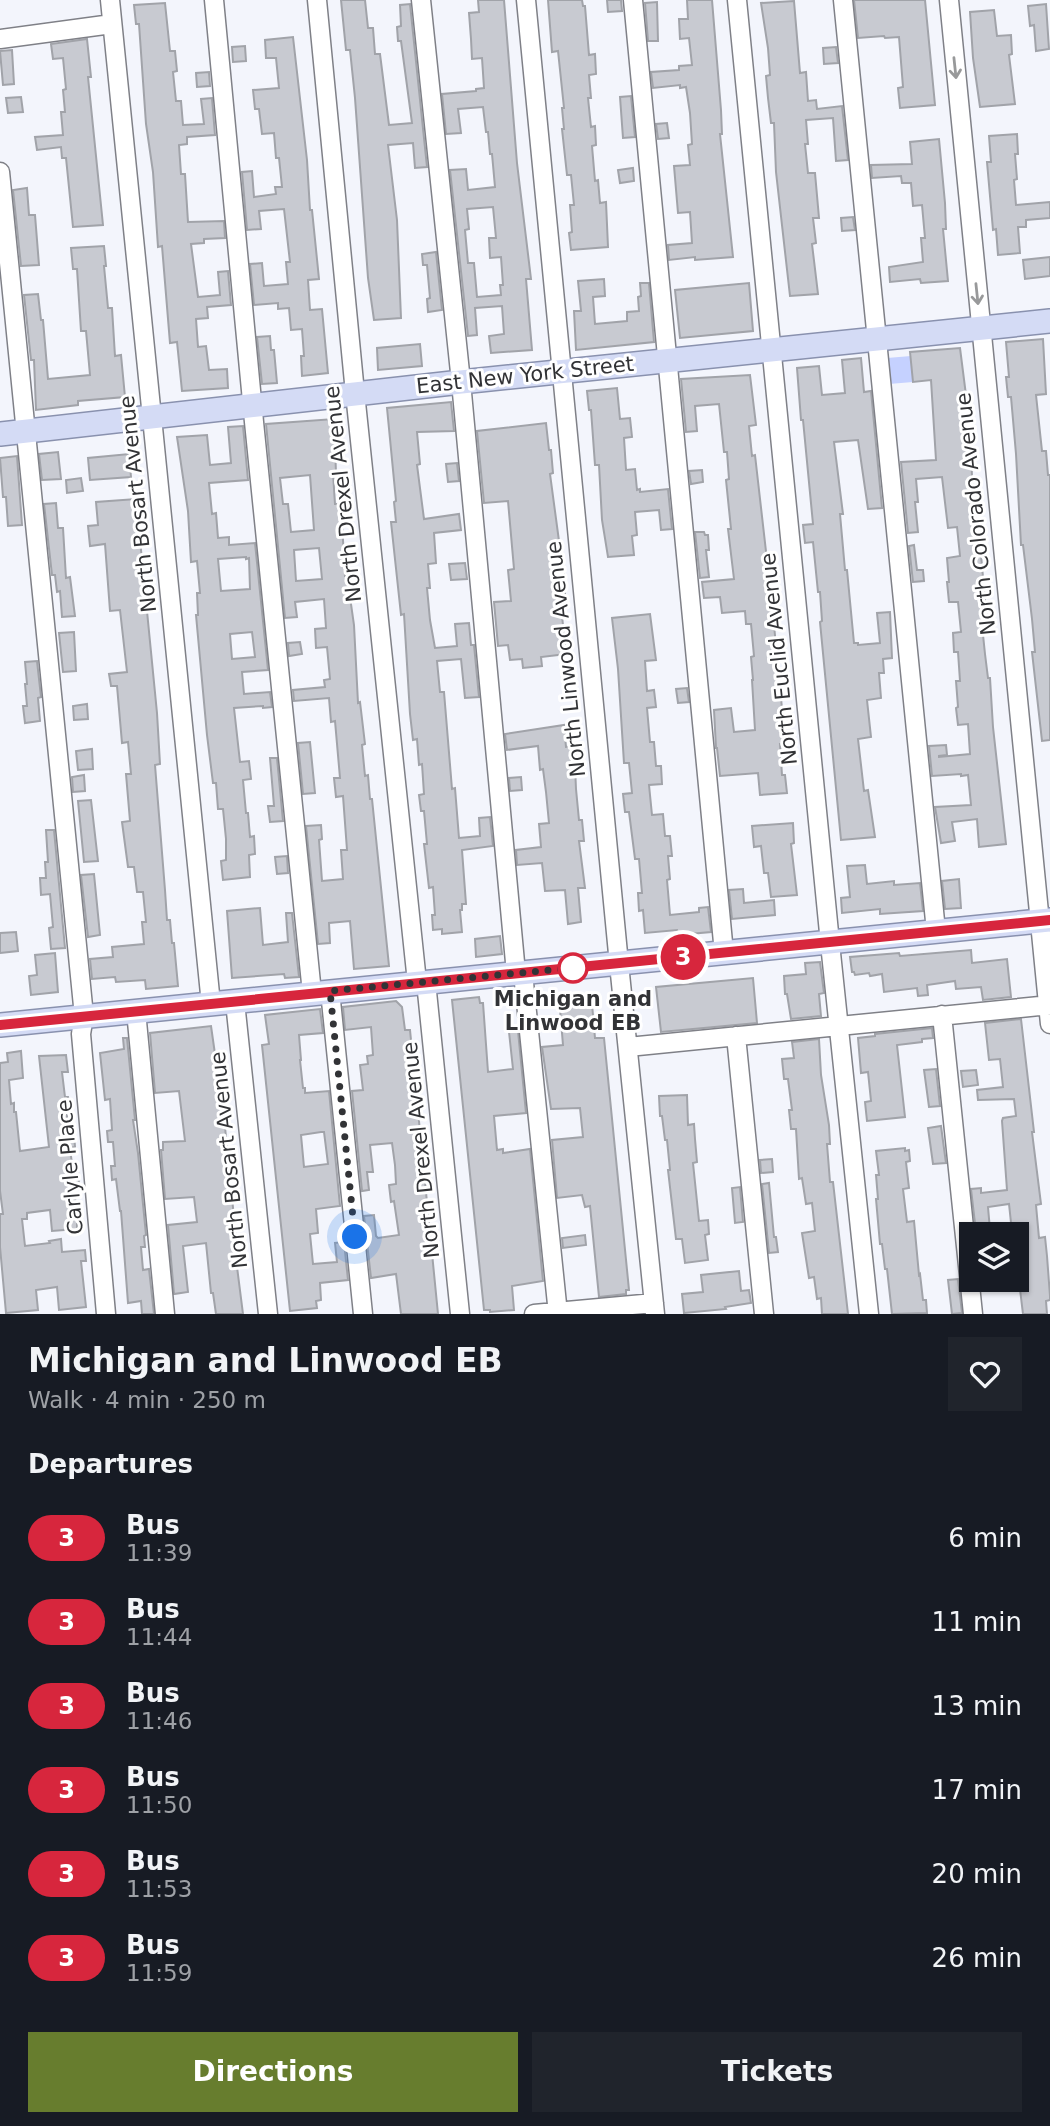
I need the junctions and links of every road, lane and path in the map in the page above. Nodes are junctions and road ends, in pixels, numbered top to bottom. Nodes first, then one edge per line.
1 (110, 0) edge
2 (214, 0) edge
3 (317, 0) edge
4 (421, 0) edge
5 (526, 0) edge
6 (633, 0) edge
7 (737, 0) edge
8 (843, 0) edge
9 (948, 0) edge
10 (112, 24) junction
11 (0, 39) edge
12 (0, 172) edge
13 (1050, 321) edge
14 (981, 328) junction
15 (876, 339) junction
16 (771, 349) junction
17 (667, 360) junction
18 (561, 371) junction
19 (461, 382) junction
20 (355, 393) junction
21 (252, 405) junction
22 (152, 416) junction
23 (24, 431) junction
24 (0, 434) edge
25 (1045, 920) edge
26 (936, 931) junction
27 (830, 942) junction
28 (724, 953) junction
29 (619, 964) junction
30 (520, 973) junction
31 (422, 982) junction
32 (321, 992) junction
33 (235, 1002) junction
34 (211, 1004) junction
35 (1049, 1005) edge
36 (136, 1011) junction
37 (942, 1015) junction
38 (84, 1016) junction
39 (1050, 1024) edge
40 (0, 1025) edge
41 (839, 1026) junction
42 (736, 1036) junction
43 (628, 1048) junction
44 (655, 1308) edge
45 (558, 1313) edge
46 (107, 1314) edge
47 (165, 1314) edge
48 (268, 1314) edge
49 (363, 1314) edge
50 (460, 1314) edge
51 (534, 1314) edge
52 (764, 1314) edge
53 (869, 1314) edge
54 (974, 1314) edge

1 - 10 street, North Bosart Avenue
2 - 21 street
3 - 20 street, North Drexel Avenue
4 - 19 street
5 - 18 street, North Linwood Avenue
6 - 17 street
7 - 16 street, North Euclid Avenue
8 - 15 street
9 -> 14 street, North Colorado Avenue
10 - 11 street
10 - 22 street, North Bosart Avenue
12 - 23 street, Carlyle Place
13 - 14 main road, East New York Street
14 - 15 main road, East New York Street
14 - 25 street, North Colorado Avenue
15 - 16 main road, East New York Street
15 - 26 street
16 - 17 main road, East New York Street
16 - 27 street, North Euclid Avenue
17 - 18 main road, East New York Street
17 - 28 street
18 - 19 main road, East New York Street
18 - 29 street, North Linwood Avenue
19 - 20 main road, East New York Street
19 - 30 street
20 - 21 main road, East New York Street
20 - 31 street, North Drexel Avenue
21 - 22 main road, East New York Street
21 - 32 street
22 - 23 main road, East New York Street
22 - 34 street, North Bosart Avenue
23 - 24 main road, East New York Street
23 - 38 street, Carlyle Place
25 - 26 main road
25 - 35 street, North Colorado Avenue
26 - 27 main road
27 - 28 main road
27 - 41 street, North Euclid Avenue
28 - 29 main road
29 - 30 main road
29 - 43 street, North Linwood Avenue
30 - 31 main road
30 - 45 street
31 - 32 main road
31 - 50 street, North Drexel Avenue
32 - 33 main road
32 - 49 street
33 - 34 main road
33 - 48 street, North Bosart Avenue
34 - 36 main road
35 - 37 street
35 - 39 street, North Colorado Avenue
36 - 38 main road
36 - 47 street
37 - 41 street
37 - 54 street
38 - 40 main road
38 - 46 street, Carlyle Place
41 - 42 street
41 - 53 street, North Euclid Avenue
42 - 43 street
42 - 52 street
43 - 44 street, North Linwood Avenue
44 - 45 street
45 - 51 street

